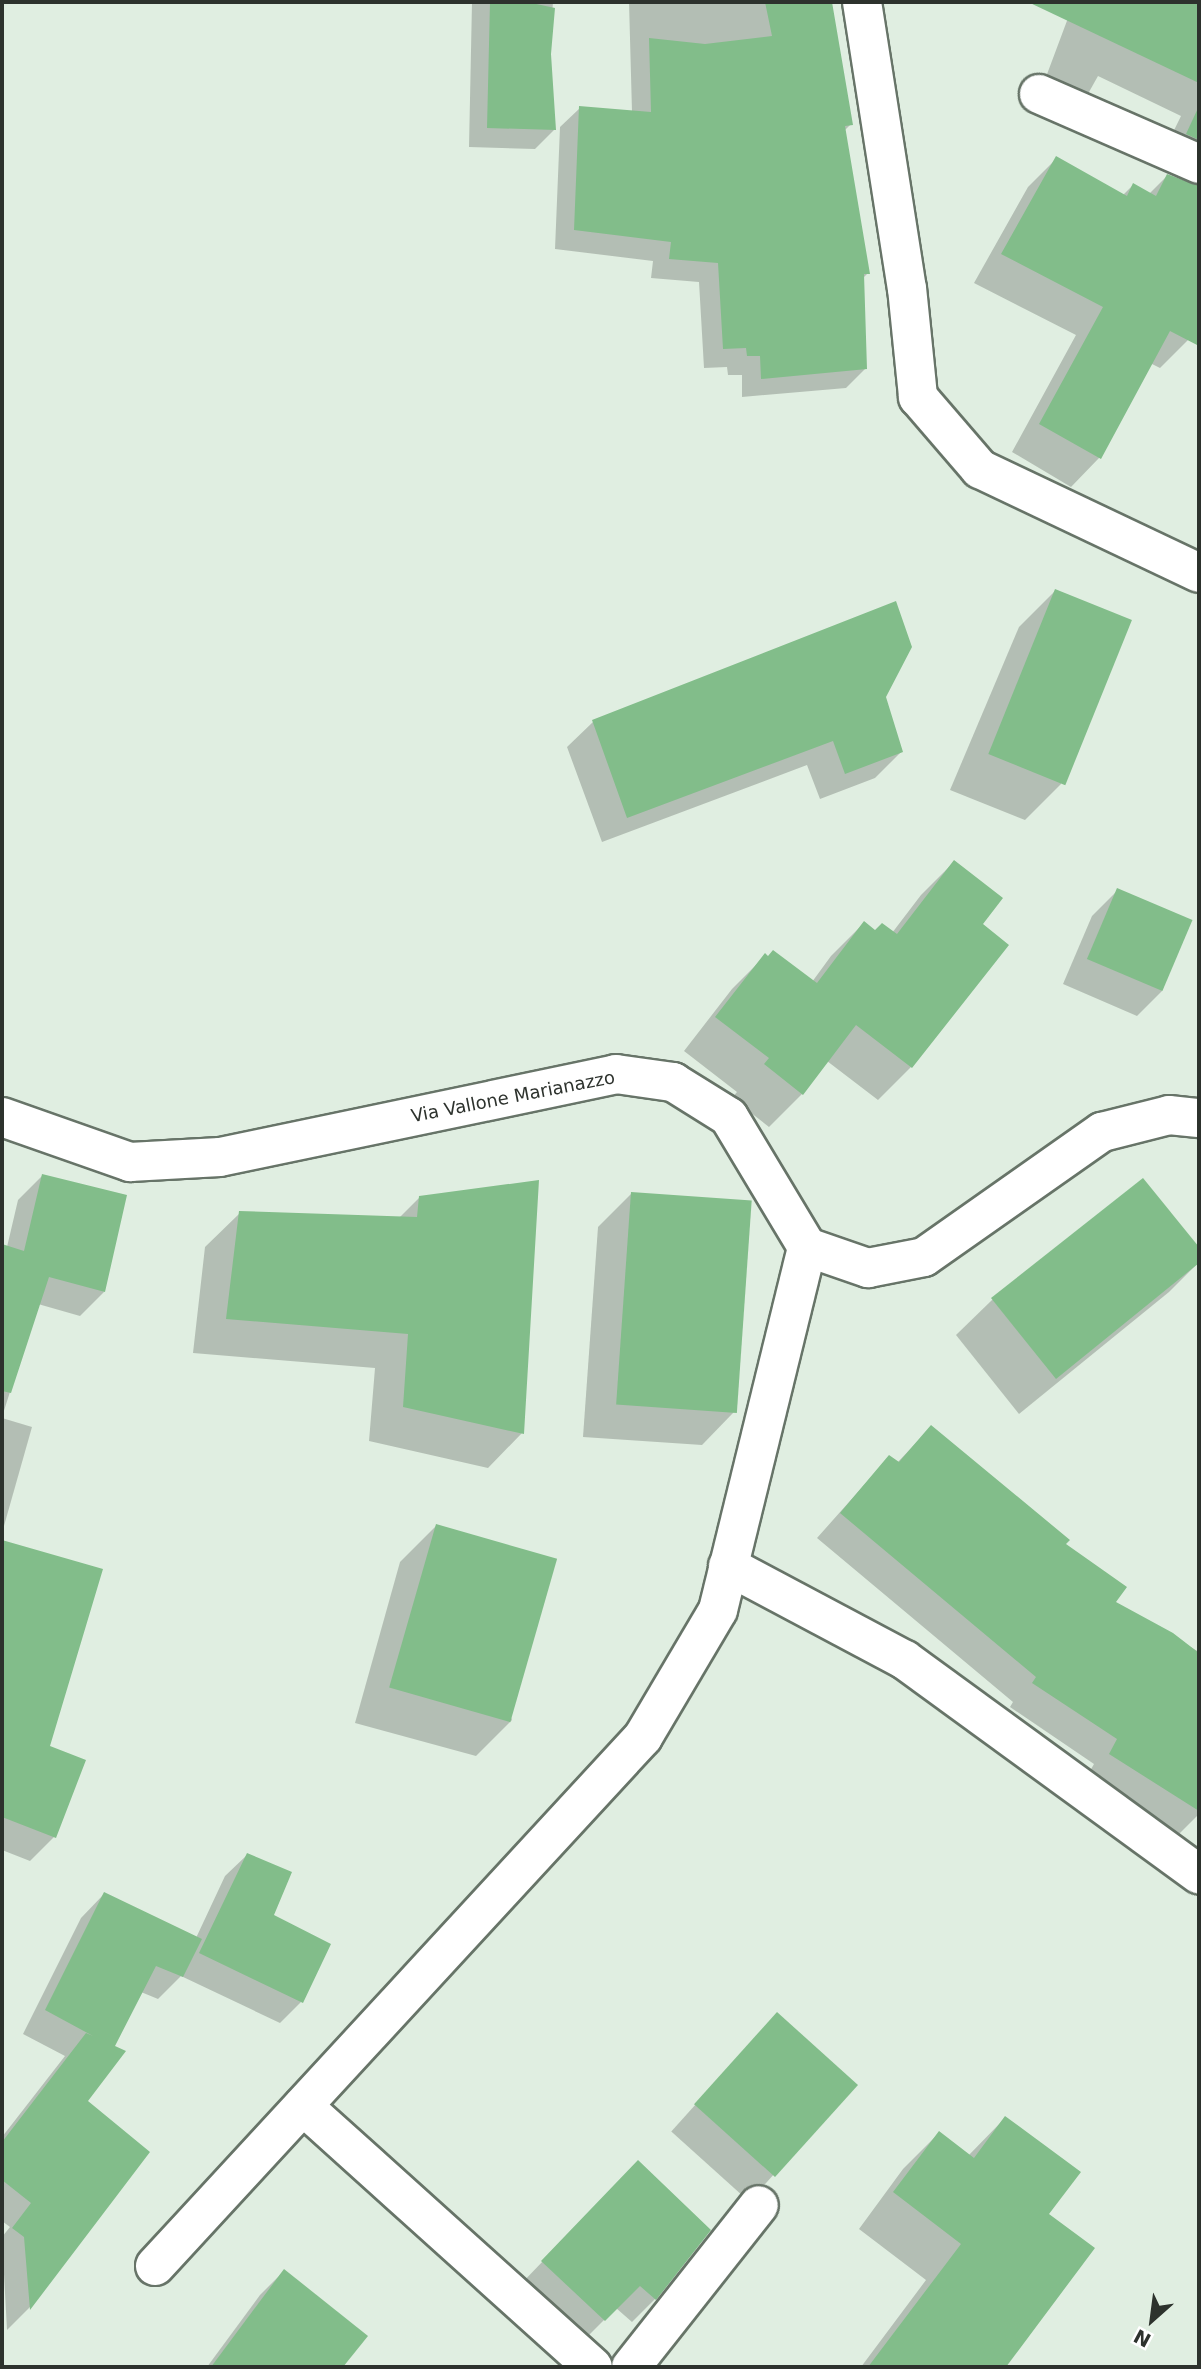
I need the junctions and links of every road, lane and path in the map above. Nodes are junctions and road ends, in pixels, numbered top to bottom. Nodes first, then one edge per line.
1 (862, 2) edge
2 (1039, 94) dead end
3 (1199, 164) edge
4 (1199, 573) edge
5 (2, 1117) edge
6 (1199, 1118) edge
7 (807, 1247) junction
8 (728, 1566) junction
9 (1199, 1874) edge
10 (303, 2106) junction
11 (759, 2205) dead end
12 (155, 2266) dead end
13 (593, 2367) edge
14 (631, 2367) edge

1 - 4 street
2 - 3 street
5 - 7 street, Via Vallone Marianazzo
6 - 7 street
7 - 8 street
8 - 9 street
8 - 10 street
10 - 12 street
10 - 13 street
11 - 14 street

